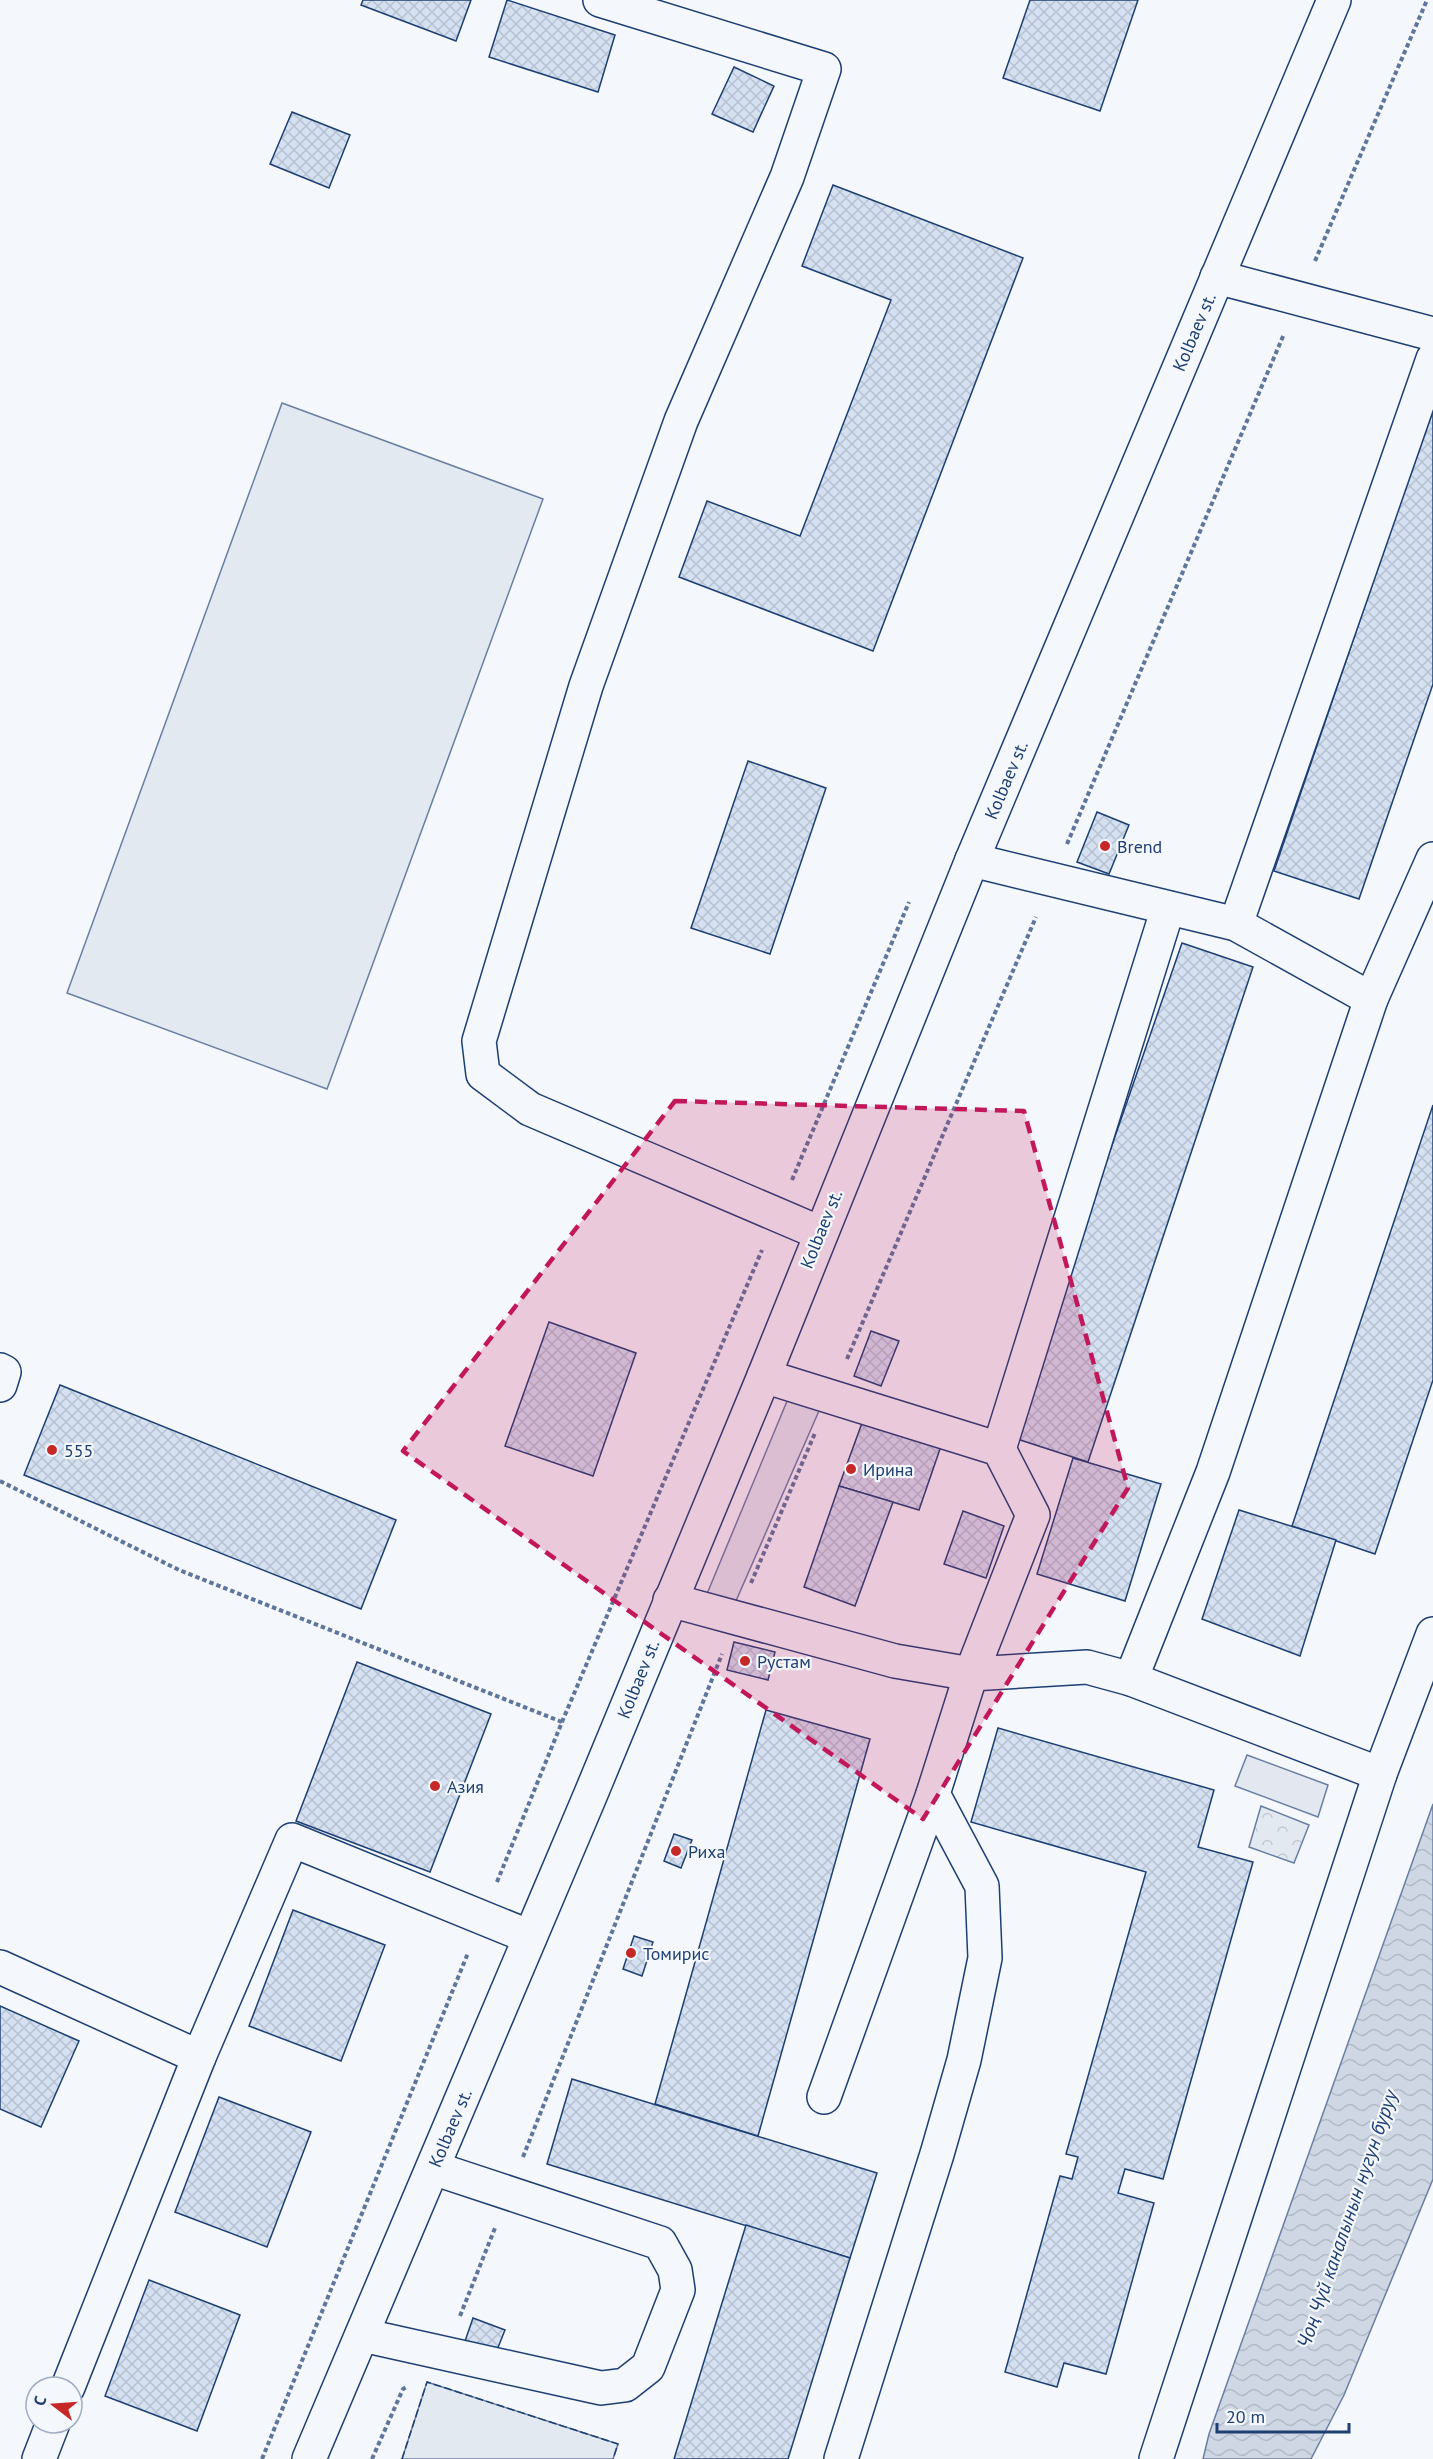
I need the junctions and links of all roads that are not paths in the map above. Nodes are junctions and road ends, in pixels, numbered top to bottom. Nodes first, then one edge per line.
1 (600, 0) edge
2 (1334, 0) edge
3 (1217, 277) junction
4 (1433, 334) edge
5 (1433, 359) edge
6 (1433, 859) edge
7 (972, 860) junction
8 (1168, 908) junction
9 (1236, 924) junction
10 (1371, 999) junction
11 (820, 1233) junction
12 (0, 1370) edge
13 (764, 1376) junction
14 (0, 1385) edge
15 (999, 1449) junction
16 (670, 1600) junction
17 (1433, 1634) edge
18 (971, 1674) junction
19 (1131, 1679) junction
20 (1380, 1774) junction
21 (933, 1794) junction
22 (530, 1937) junction
23 (0, 1967) edge
24 (199, 2057) junction
25 (824, 2097) dead end
26 (433, 2168) junction
27 (362, 2334) junction
28 (73, 2375) edge
29 (49, 2435) edge
30 (39, 2459) edge
31 (309, 2459) edge
32 (841, 2459) edge
33 (1156, 2459) edge

1 - 11 street
2 - 3 street, Kolbaev st.
3 - 4 street
3 - 7 street, Kolbaev st.
5 - 9 street
6 - 10 street
7 - 8 street
7 - 11 street, Kolbaev st.
8 - 9 street
8 - 15 street
9 - 10 street
10 - 19 street
11 - 13 street, Kolbaev st.
12 - 14 street
13 - 15 street
13 - 16 street, Kolbaev st.
15 - 18 street
16 - 18 street
16 - 22 street, Kolbaev st.
17 - 20 street
18 - 19 street
18 - 21 street
19 - 20 street
20 - 33 street
21 - 25 street
21 - 32 street
22 - 24 street
22 - 26 street, Kolbaev st.
23 - 24 street
24 - 28 street
26 - 27 street, Kolbaev st.
26 - 27 street
27 - 31 street, Kolbaev st.
29 - 30 street

